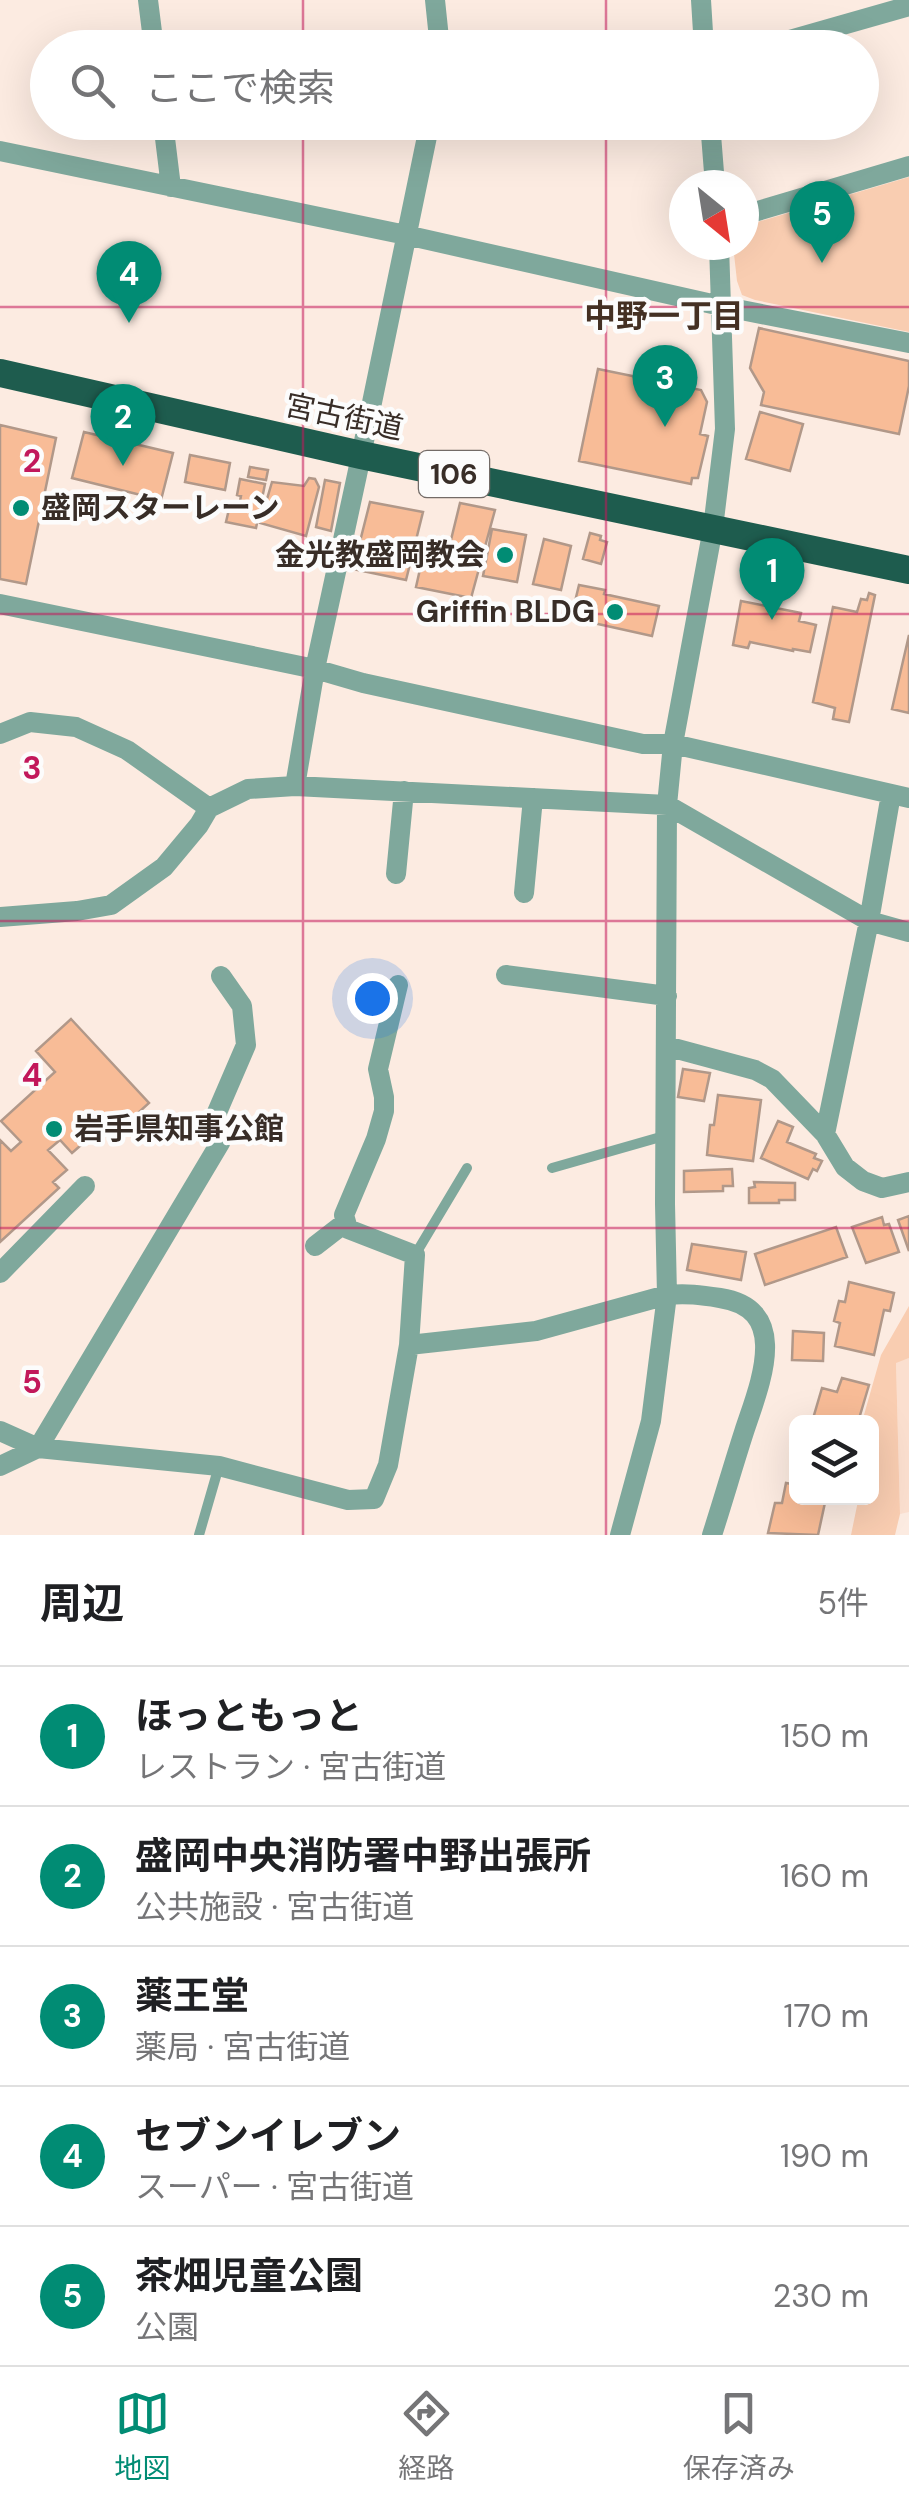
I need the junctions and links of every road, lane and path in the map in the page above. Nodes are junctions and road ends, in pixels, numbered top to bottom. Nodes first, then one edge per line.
1 (148, 0) edge
2 (434, 0) edge
3 (700, 0) edge
4 (909, 6) edge
5 (152, 30) edge
6 (438, 30) edge
7 (702, 30) edge
8 (825, 30) edge
9 (165, 140) edge
10 (426, 140) edge
11 (712, 140) edge
12 (0, 152) edge
13 (909, 166) edge
14 (715, 170) edge
15 (171, 187) junction
16 (759, 211) edge
17 (406, 236) junction
18 (719, 260) edge
19 (721, 306) junction
20 (909, 344) edge
21 (0, 374) edge
22 (361, 455) junction
23 (712, 528) junction
24 (909, 570) edge
25 (0, 604) edge
26 (314, 669) junction
27 (0, 734) edge
28 (674, 744) junction
29 (295, 786) junction
30 (404, 791) junction
31 (900, 796) edge
32 (533, 798) junction
33 (667, 804) junction
34 (210, 808) junction
35 (396, 874) dead end
36 (524, 892) dead end
37 (0, 917) edge
38 (868, 922) junction
39 (909, 932) edge
40 (506, 975) dead end
41 (221, 976) dead end
42 (398, 985) dead end
43 (666, 996) junction
44 (666, 1046) junction
45 (824, 1134) junction
46 (665, 1135) junction
47 (466, 1168) dead end
48 (552, 1168) dead end
49 (909, 1182) edge
50 (85, 1186) dead end
51 (346, 1222) junction
52 (315, 1246) dead end
53 (415, 1255) junction
54 (0, 1273) edge
55 (666, 1296) junction
56 (409, 1345) junction
57 (0, 1431) edge
58 (38, 1448) junction
59 (0, 1466) edge
60 (219, 1466) junction
61 (199, 1535) edge
62 (620, 1535) edge
63 (712, 1535) edge

1 - 5 street
2 - 6 street
3 - 7 street
4 - 8 street
9 - 15 street
10 - 17 street
11 - 14 street
12 - 15 street
13 - 16 street
15 - 17 street
17 - 19 street
17 - 22 street
18 - 19 street
19 - 20 street
19 - 23 street
21 - 22 highway, 宮古街道 / 106
22 - 23 highway, 宮古街道 / 106
22 - 26 street
23 - 24 highway, 宮古街道 / 106
23 - 28 street
25 - 26 street
26 - 28 street
26 - 29 street
27 - 34 street
28 - 31 street
28 - 33 street
29 - 30 street
29 - 34 street
30 - 32 street
30 - 35 street
31 - 38 street
32 - 33 street
32 - 36 street
33 - 38 street
33 - 43 street
34 - 37 street
38 - 39 street
38 - 45 street
40 - 43 street
41 - 58 street
42 - 51 street
43 - 44 street
44 - 45 street
44 - 46 street
45 - 49 street
46 - 48 lane
46 - 55 street
47 - 53 lane
50 - 54 street
51 - 52 street
51 - 53 street
53 - 56 street
55 - 56 street
55 - 62 street
55 - 63 street
56 - 60 street
57 - 58 street
58 - 59 street
58 - 60 street
60 - 61 lane

